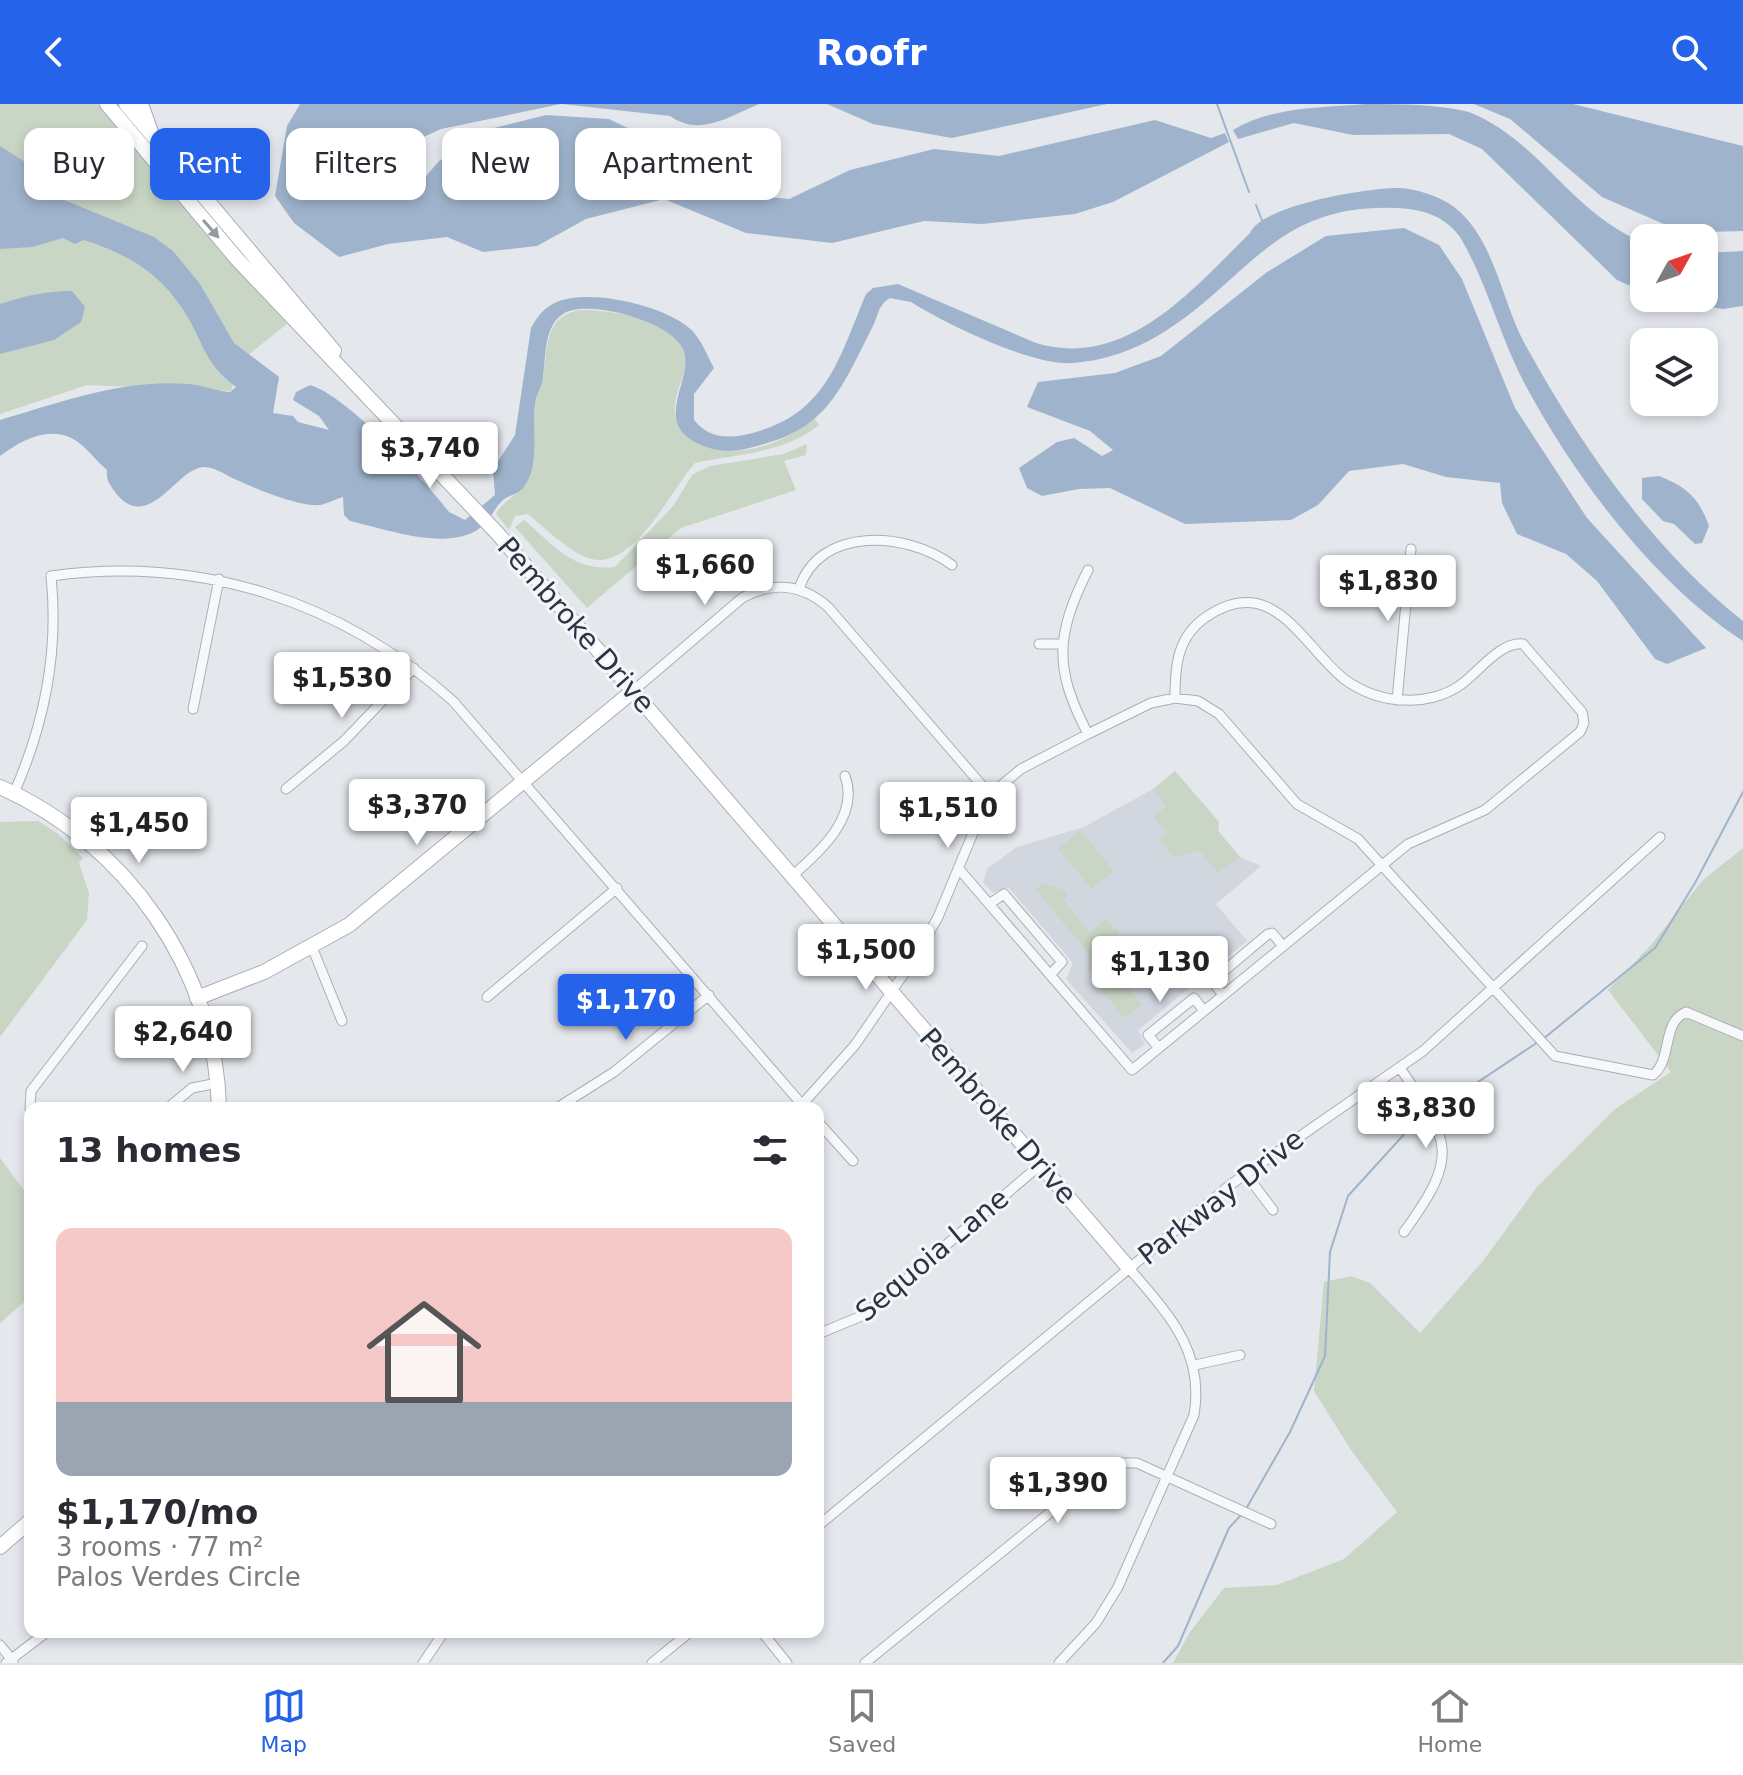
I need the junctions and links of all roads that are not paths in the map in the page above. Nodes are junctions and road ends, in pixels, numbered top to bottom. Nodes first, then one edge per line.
1 (107, 104) edge
2 (126, 104) edge
3 (141, 104) edge
4 (150, 129) edge
5 (150, 133) edge
6 (207, 200) edge
7 (346, 372) junction
8 (1411, 549) dead end
9 (952, 565) dead end
10 (1088, 570) dead end
11 (219, 579) junction
12 (799, 589) junction
13 (1039, 644) dead end
14 (1062, 644) junction
15 (414, 668) junction
16 (633, 691) junction
17 (1175, 698) junction
18 (1397, 700) junction
19 (193, 709) dead end
20 (1088, 734) junction
21 (845, 776) dead end
22 (525, 781) junction
23 (0, 787) edge
24 (286, 789) dead end
25 (14, 793) junction
26 (991, 796) junction
27 (1660, 837) dead end
28 (1382, 864) junction
29 (959, 869) junction
30 (792, 876) junction
31 (617, 888) junction
32 (989, 904) junction
33 (142, 946) dead end
34 (1283, 946) junction
35 (312, 947) junction
36 (1050, 975) junction
37 (1493, 987) junction
38 (892, 993) junction
39 (709, 995) junction
40 (1223, 995) junction
41 (487, 997) dead end
42 (197, 998) junction
43 (1204, 1011) junction
44 (342, 1021) dead end
45 (1743, 1036) edge
46 (1159, 1048) junction
47 (1400, 1068) junction
48 (218, 1083) junction
49 (30, 1102) edge
50 (175, 1102) edge
51 (219, 1102) edge
52 (566, 1102) edge
53 (798, 1102) edge
54 (806, 1102) edge
55 (824, 1129) edge
56 (853, 1161) dead end
57 (1040, 1165) junction
58 (1245, 1173) junction
59 (1273, 1210) dead end
60 (1404, 1232) dead end
61 (1129, 1268) junction
62 (824, 1332) edge
63 (1240, 1355) dead end
64 (1195, 1365) junction
65 (1169, 1478) junction
66 (824, 1521) edge
67 (1271, 1524) dead end
68 (24, 1526) edge
69 (0, 1547) edge
70 (40, 1638) edge
71 (440, 1638) edge
72 (683, 1638) edge
73 (767, 1638) edge
74 (0, 1645) edge
75 (11, 1662) edge
76 (423, 1663) edge
77 (652, 1663) edge
78 (787, 1663) edge
79 (865, 1663) edge
80 (1059, 1663) edge

1 -> 7 street, Pembroke Drive
2 - 5 street, Pembroke Drive
3 - 4 street
6 - 7 street, Pembroke Drive
7 - 16 street, Pembroke Drive
8 - 18 street
9 - 12 street
10 - 14 street
11 - 15 street
11 - 19 street
11 - 25 street
12 - 16 street
12 - 26 street
13 - 14 street
14 - 20 street
15 - 22 street
15 - 24 street
16 - 22 street
16 - 30 street, Pembroke Drive
17 - 18 street
17 - 20 street
17 - 28 street
18 - 28 street
20 - 26 street
21 - 30 street
22 - 31 street
22 - 35 street
23 - 25 street
25 - 42 street
26 - 29 street
27 - 37 street, Parkway Drive
28 - 34 street
28 - 37 street
29 - 32 street
29 - 38 street
30 - 38 street, Pembroke Drive
31 - 39 street
31 - 41 street
32 - 36 street
32 - 36 street
33 - 49 street
34 - 40 street
34 - 40 street
35 - 42 street
35 - 44 street
36 - 46 street
37 - 45 street
37 - 47 street, Parkway Drive
38 - 54 street
38 - 57 street, Pembroke Drive
39 - 52 street
39 - 53 street
40 - 43 street
42 - 48 street
43 - 46 street
43 - 46 street
47 - 58 street, Parkway Drive
47 - 60 street
48 - 50 street
48 - 51 street
55 - 56 street
57 - 61 street, Pembroke Drive
57 - 62 street, Sequoia Lane
58 - 59 street
58 - 61 street, Parkway Drive
61 - 64 street, Pembroke Drive
61 - 66 street, Parkway Drive
63 - 64 street
64 - 65 street, Pembroke Drive
65 - 67 street
65 - 79 street
65 - 80 street, Pembroke Drive
68 - 69 street
70 - 75 street
71 - 76 street
72 - 77 street
73 - 78 street
74 - 75 street

